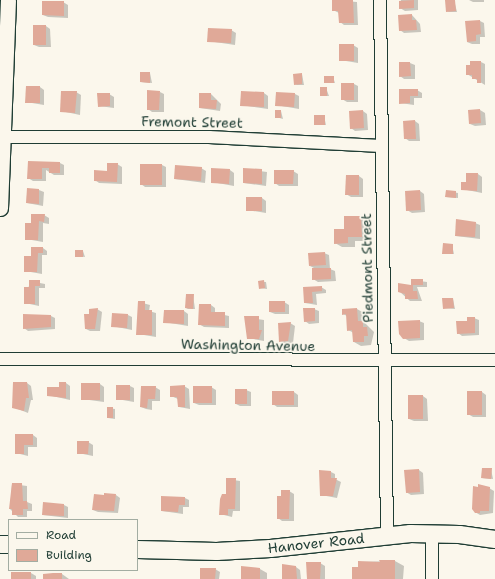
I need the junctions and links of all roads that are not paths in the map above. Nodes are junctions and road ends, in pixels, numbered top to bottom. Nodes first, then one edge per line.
1 (380, 0) edge
2 (5, 2) edge
3 (1, 120) edge
4 (2, 138) junction
5 (381, 146) junction
6 (0, 208) edge
7 (0, 359) edge
8 (495, 360) edge
9 (384, 362) junction
10 (432, 532) junction
11 (387, 535) junction
12 (495, 539) edge
13 (138, 550) edge
14 (432, 579) edge

1 - 5 street, Piedmont Street
2 - 3 street
3 - 4 street
4 - 5 street, Fremont Street
4 - 6 street
5 - 9 street, Piedmont Street
7 - 9 street, Washington Avenue
8 - 9 street, Washington Avenue
9 - 11 street, Piedmont Street
10 - 11 main road, Hanover Road
10 - 12 main road, Hanover Road
10 - 14 street
11 - 13 main road, Hanover Road

